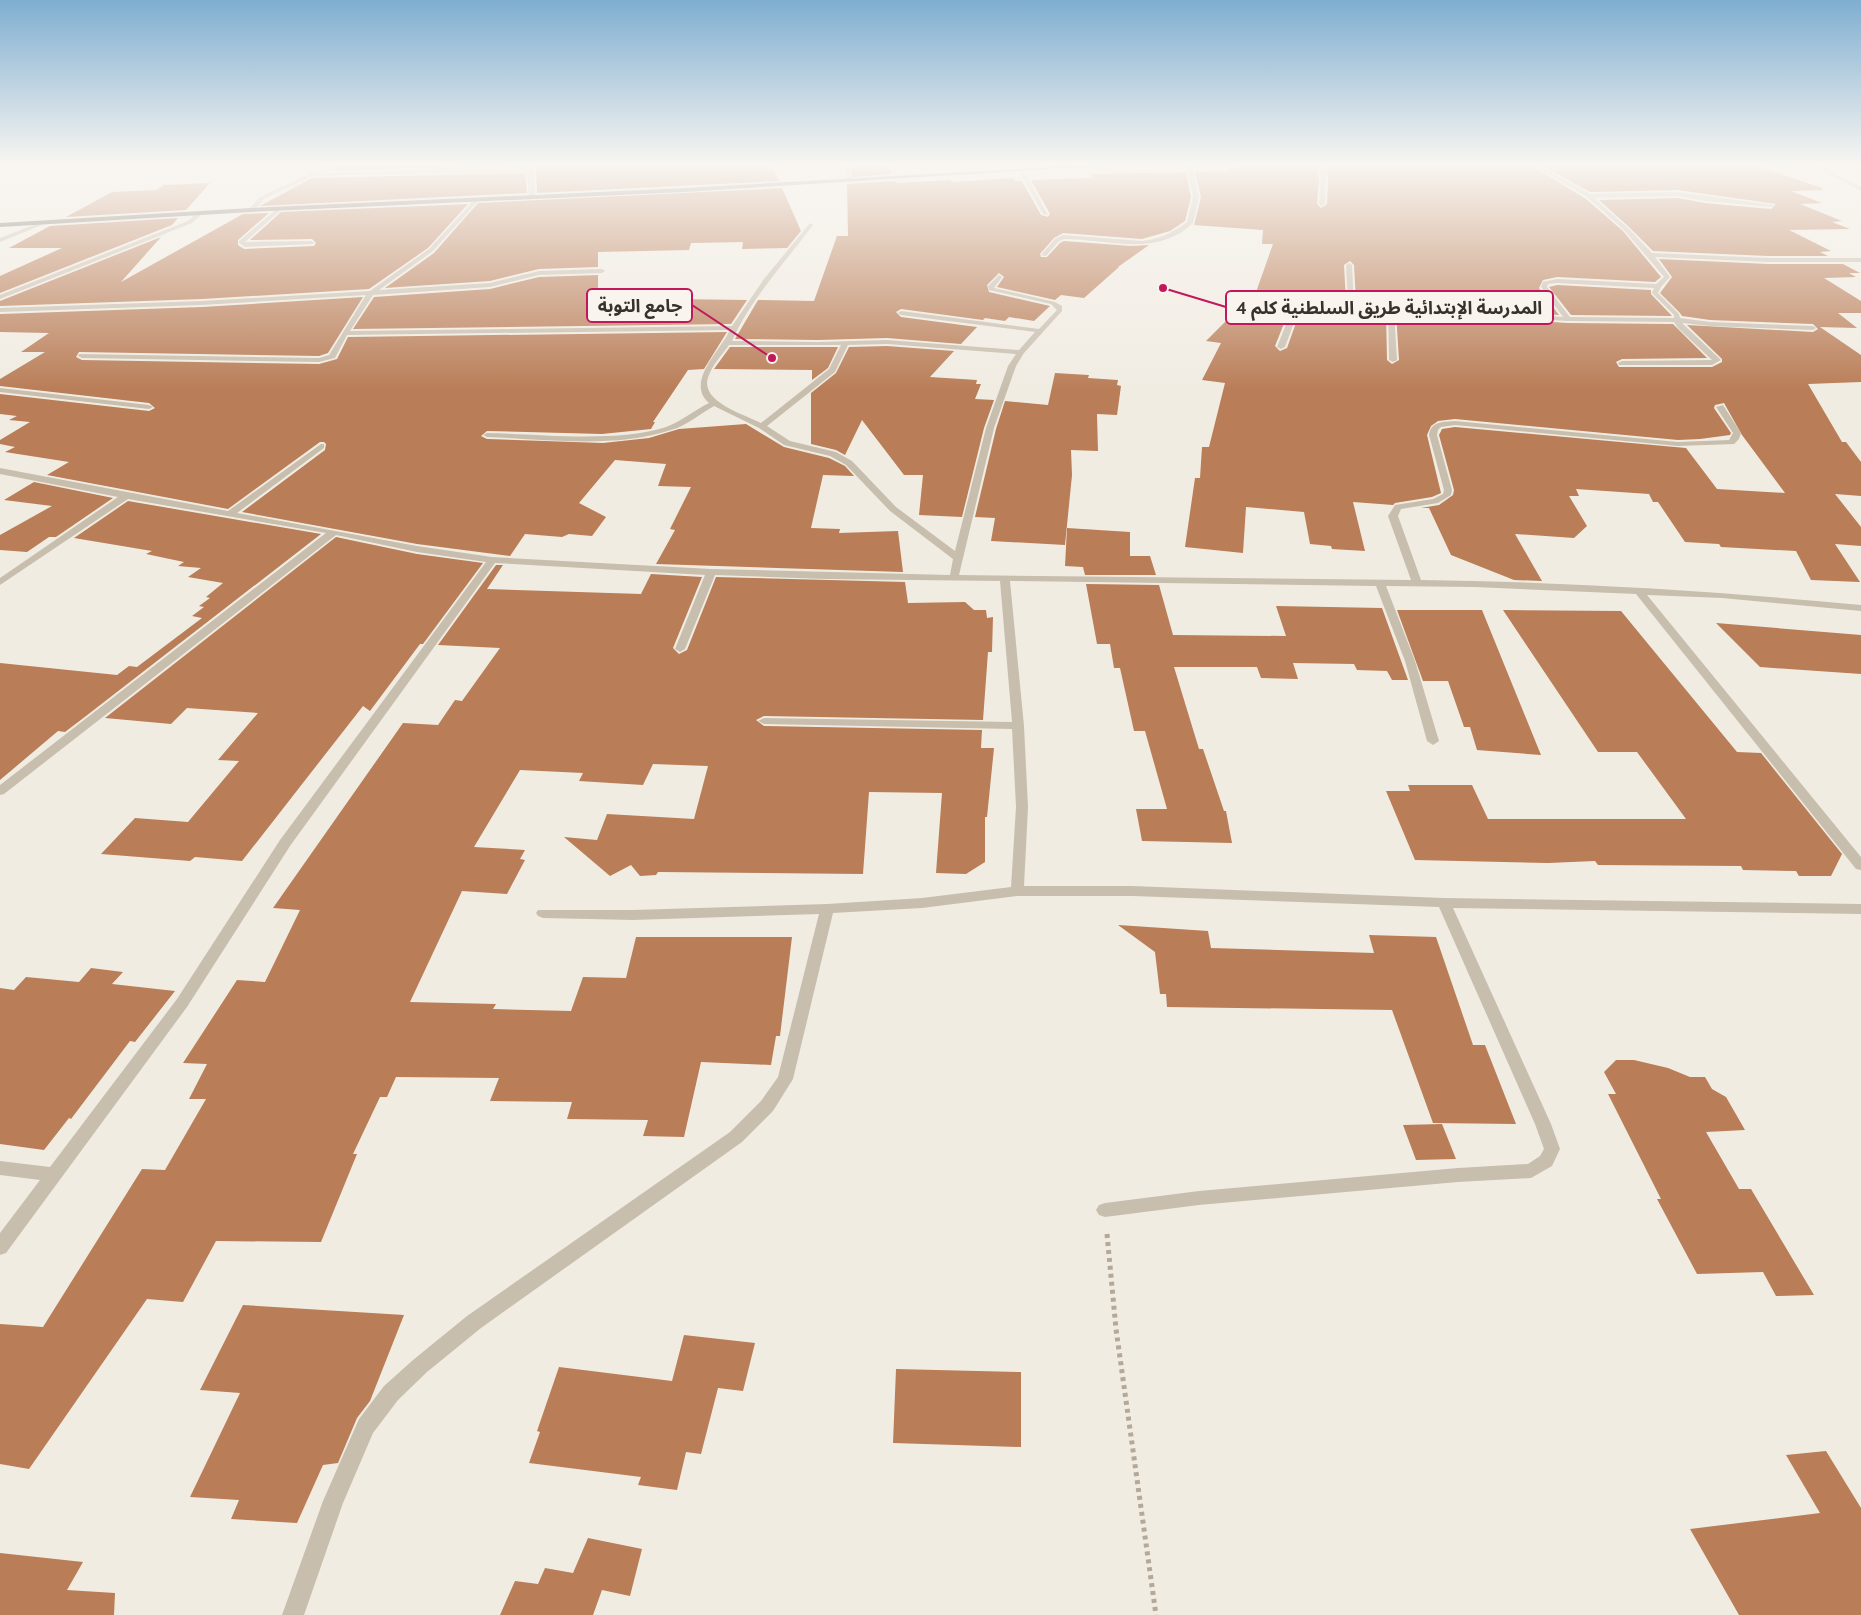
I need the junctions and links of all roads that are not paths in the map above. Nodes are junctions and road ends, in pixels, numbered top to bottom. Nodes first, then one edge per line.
1 (143, 240) edge
2 (243, 240) edge
3 (440, 240) edge
4 (798, 240) edge
5 (1057, 240) edge
6 (1116, 240) edge
7 (1151, 240) edge
8 (1636, 240) edge
9 (312, 243) dead end
10 (1044, 254) dead end
11 (1650, 255) junction
12 (1861, 260) edge
13 (1349, 264) dead end
14 (602, 271) dead end
15 (999, 277) dead end
16 (1658, 286) junction
17 (371, 293) junction
18 (0, 297) edge
19 (1235, 298) dead end
20 (1298, 303) junction
21 (1351, 306) junction
22 (1391, 308) junction
23 (0, 310) edge
24 (901, 313) dead end
25 (1568, 319) junction
26 (1676, 320) junction
27 (734, 328) junction
28 (1813, 328) dead end
29 (1040, 331) junction
30 (345, 333) junction
31 (846, 342) junction
32 (727, 343) junction
33 (1282, 347) dead end
34 (1021, 352) junction
35 (82, 356) dead end
36 (1392, 360) dead end
37 (1622, 363) dead end
38 (0, 390) edge
39 (714, 403) junction
40 (149, 407) dead end
41 (1720, 407) dead end
42 (762, 426) junction
43 (487, 435) dead end
44 (321, 446) dead end
45 (0, 471) edge
46 (126, 496) junction
47 (230, 513) junction
48 (334, 532) junction
49 (958, 558) junction
50 (492, 560) junction
51 (711, 572) junction
52 (954, 577) junction
53 (1005, 579) junction
54 (0, 582) edge
55 (1380, 583) junction
56 (1417, 583) junction
57 (1638, 590) junction
58 (1861, 608) edge
59 (680, 649) dead end
60 (764, 721) dead end
61 (1018, 726) junction
62 (1433, 741) dead end
63 (0, 791) edge
64 (1861, 866) edge
65 (1017, 891) junction
66 (1444, 903) junction
67 (827, 909) junction
68 (1861, 909) edge
69 (544, 913) dead end
70 (0, 1168) edge
71 (54, 1174) junction
72 (1105, 1210) road end
73 (0, 1246) edge
74 (293, 1615) edge

1 - 18 street
2 - 9 street
3 - 17 street
4 - 27 street
5 - 10 street
6 - 7 street
8 - 11 street
11 - 12 street
11 - 16 street
13 - 21 street
14 - 17 street
15 - 29 street
16 - 25 street
16 - 26 street
17 - 23 street
17 - 30 street
19 - 20 street
20 - 21 street
20 - 33 street
21 - 22 street
22 - 25 street
22 - 36 street
24 - 29 street
25 - 26 street
26 - 28 street
26 - 37 street
27 - 30 street
27 - 32 street
29 - 34 street
30 - 35 street
31 - 32 street
31 - 34 street
31 - 42 street
32 - 39 street
34 - 49 street
38 - 40 street
39 - 42 street
39 - 43 street
41 - 56 street
42 - 49 street
44 - 47 street
45 - 46 street
46 - 47 street
46 - 54 street
47 - 48 street
48 - 50 street
48 - 63 street
49 - 52 street
50 - 51 street
50 - 71 street
51 - 52 street
51 - 59 street
52 - 53 street
53 - 55 street
53 - 61 street
55 - 56 street
55 - 62 street
56 - 57 street
57 - 58 street
57 - 64 street
60 - 61 street
61 - 65 street
65 - 66 street
65 - 67 street
66 - 68 street
66 - 72 street
67 - 69 street
67 - 74 street
70 - 71 street
71 - 73 street

